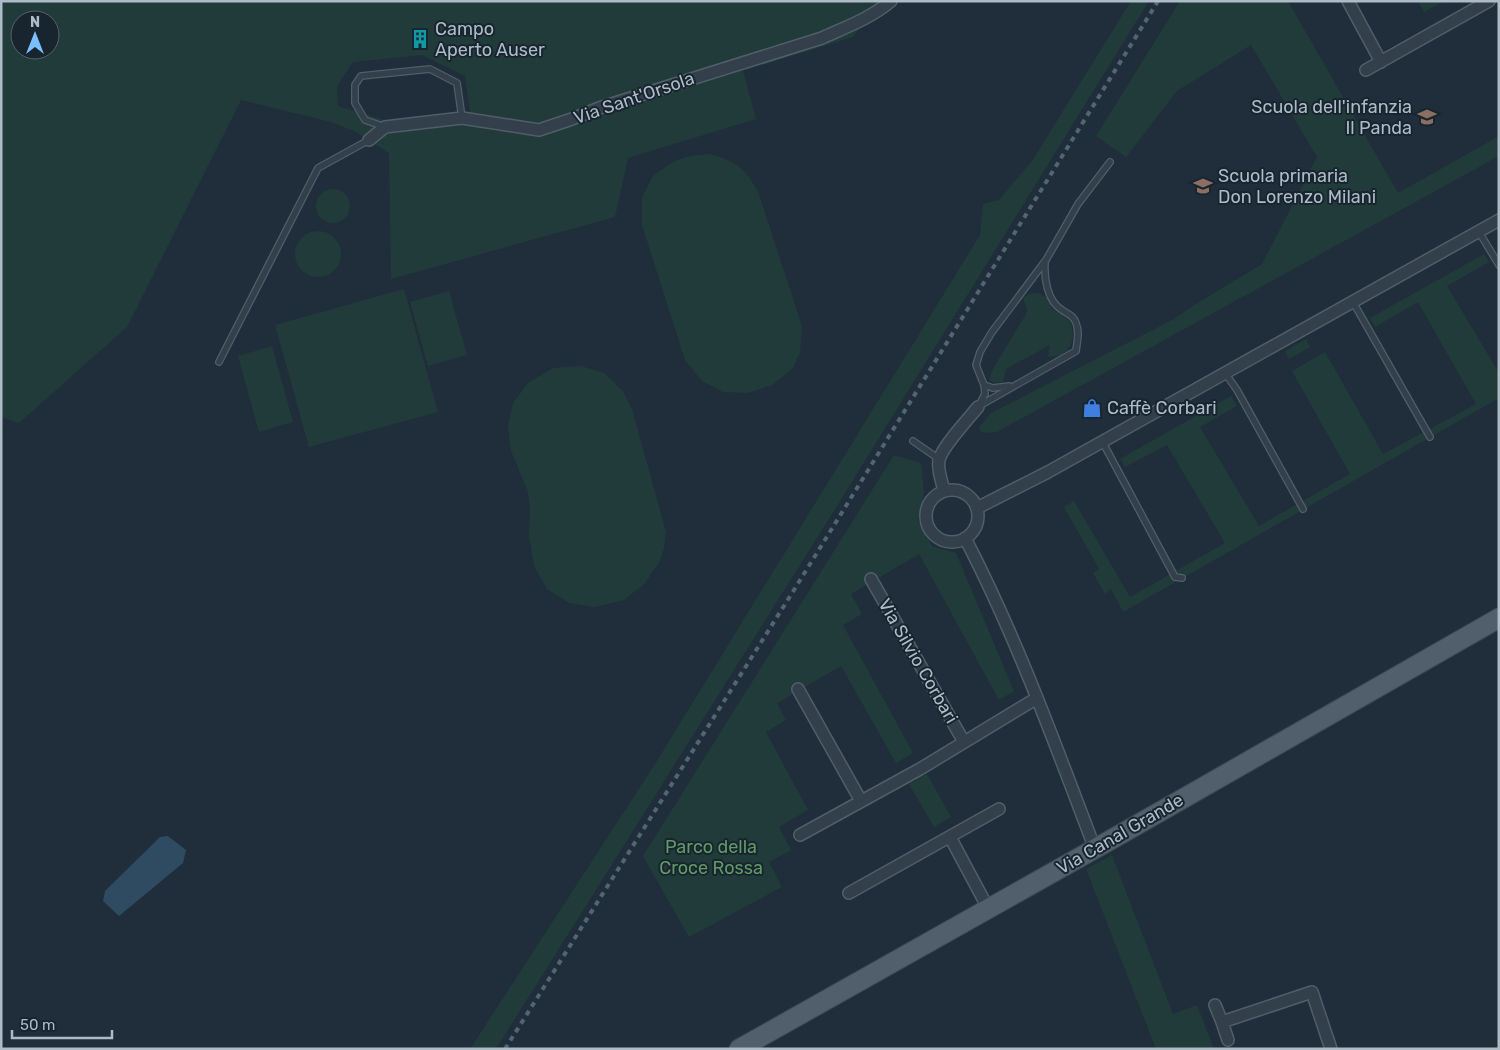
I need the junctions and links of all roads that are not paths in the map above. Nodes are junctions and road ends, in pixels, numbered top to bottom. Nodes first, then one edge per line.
1 (891, 1) edge
2 (1348, 1) edge
3 (1489, 1) edge
4 (1381, 62) junction
5 (1366, 70) dead end
6 (462, 118) junction
7 (385, 127) junction
8 (370, 140) joint
9 (1110, 162) dead end
10 (1499, 220) edge
11 (1478, 232) junction
12 (1046, 260) junction
13 (1499, 265) edge
14 (1353, 302) junction
15 (220, 362) dead end
16 (1225, 373) junction
17 (984, 385) junction
18 (1012, 386) junction
19 (978, 406) junction
20 (1430, 437) dead end
21 (913, 441) dead end
22 (1102, 441) junction
23 (939, 459) junction
24 (944, 491) junction
25 (977, 508) junction
26 (1303, 509) dead end
27 (965, 538) junction
28 (1182, 578) dead end
29 (871, 579) dead end
30 (1499, 618) edge
31 (798, 688) dead end
32 (1037, 698) junction
33 (964, 742) junction
34 (862, 801) junction
35 (999, 809) dead end
36 (800, 835) dead end
37 (950, 837) junction
38 (1095, 849) junction
39 (849, 893) dead end
40 (988, 908) junction
41 (1215, 1005) dead end
42 (1222, 1022) junction
43 (1228, 1040) dead end
44 (739, 1049) edge
45 (1331, 1049) edge

1 - 6 street, Via Sant'Orsola
2 - 4 street
3 - 4 street
4 - 5 street
6 - 7 street, Via Sant'Orsola
6 - 7 lane
7 - 8 street
8 - 15 lane
9 - 12 lane
10 - 11 street
11 - 13 lane
11 - 14 street
12 - 17 lane
12 - 18 lane
14 - 16 street
14 - 20 lane
16 - 22 street
16 - 26 lane
17 - 18 lane
17 - 19 lane
18 - 19 lane
19 - 23 street
21 - 23 lane
22 - 25 street
22 - 28 lane
23 - 24 street
24 - 25 street
24 - 27 street
25 - 27 street
27 - 32 street
29 - 33 street, Via Silvio Corbari
30 - 38 main road, Via Canal Grande
31 - 34 street
32 - 33 street, Via Silvio Corbari
32 - 38 street
33 - 34 street, Via Silvio Corbari
34 - 36 street, Via Silvio Corbari
35 - 37 street
37 - 39 street
37 - 40 street
38 - 40 main road, Via Canal Grande
40 - 44 main road, Via Canal Grande
41 - 42 street
42 - 43 street
42 - 45 street

